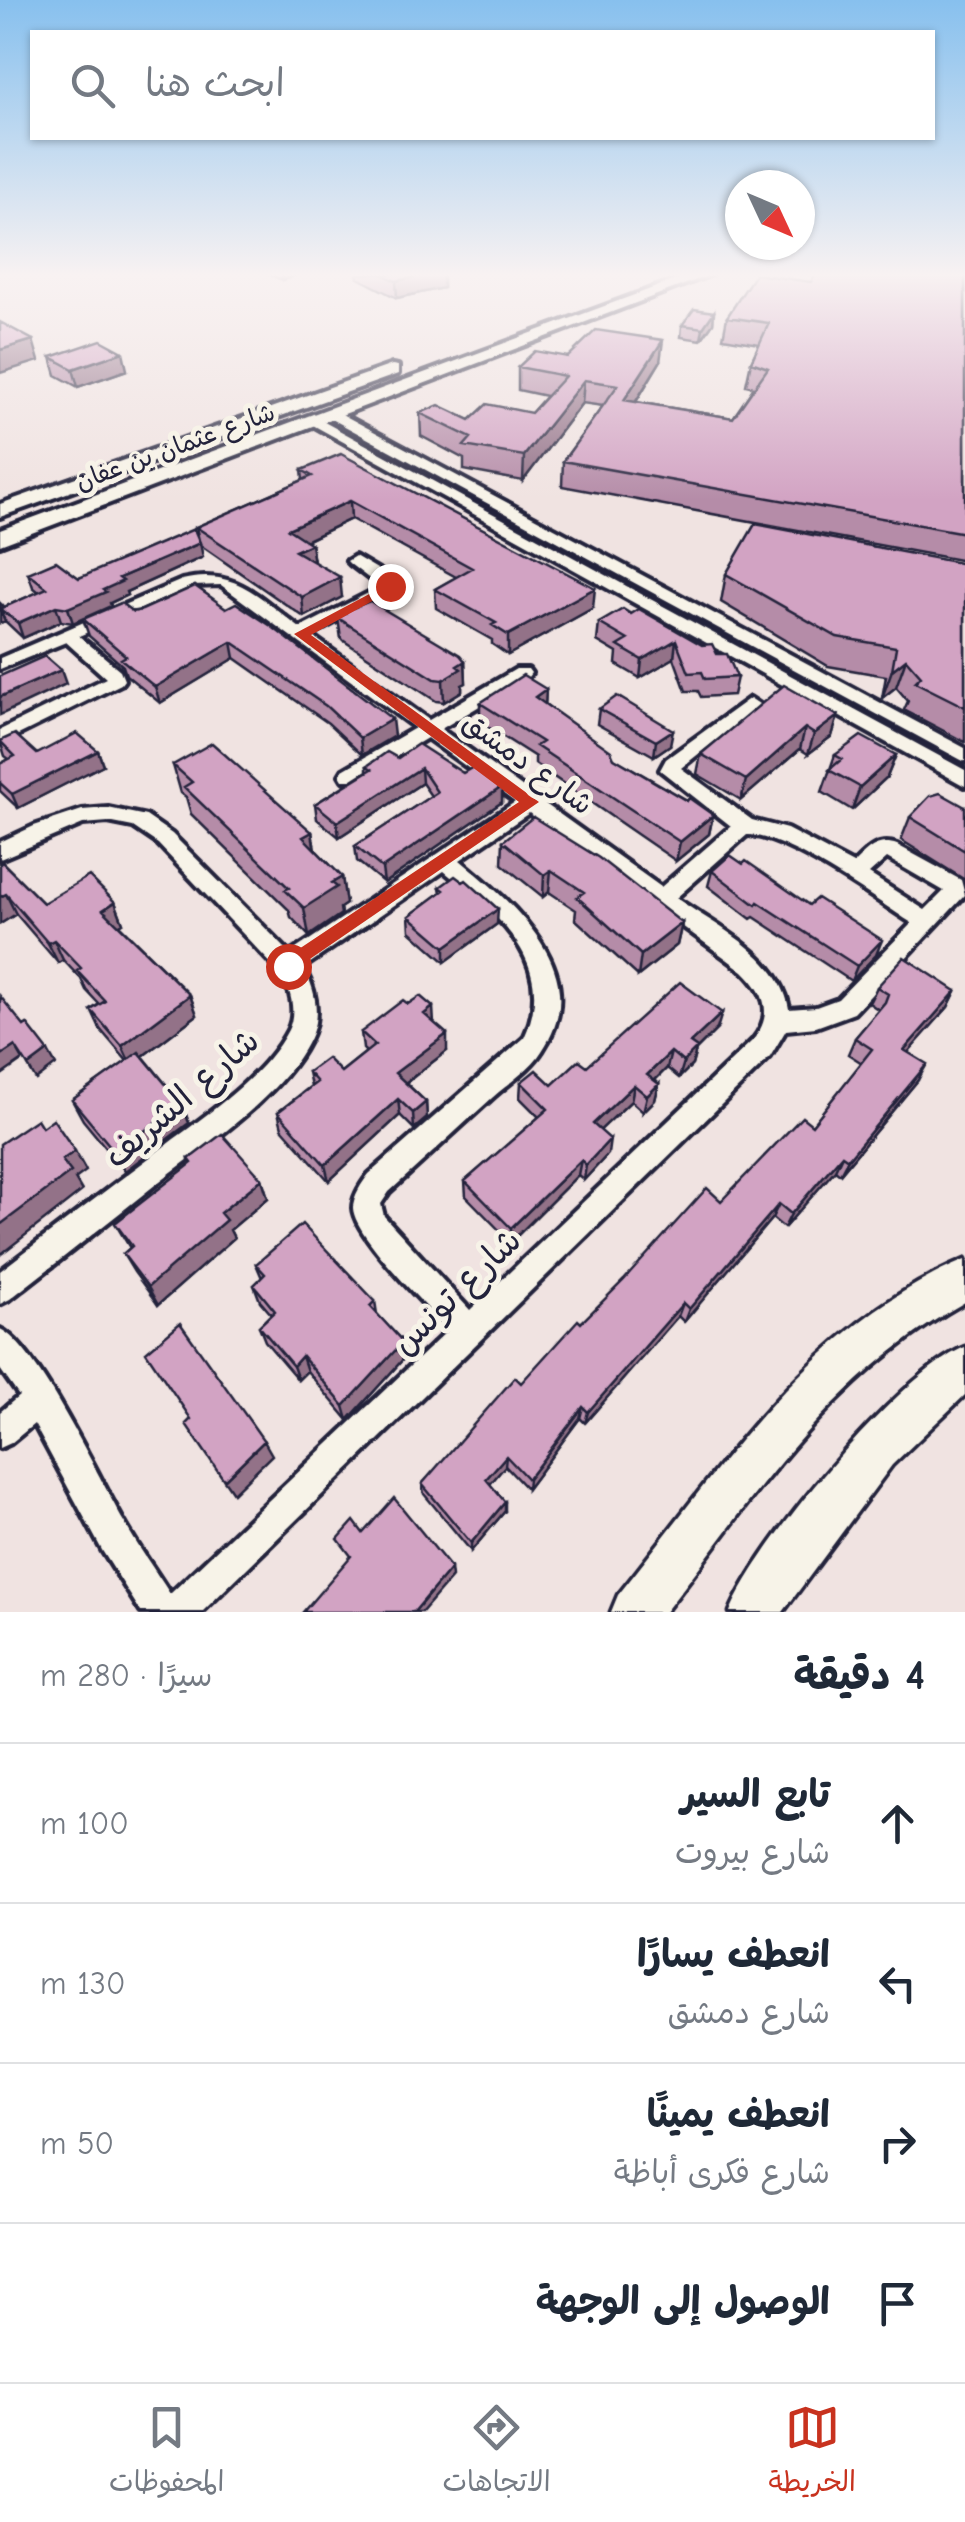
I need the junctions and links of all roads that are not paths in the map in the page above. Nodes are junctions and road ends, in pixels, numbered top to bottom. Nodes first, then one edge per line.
1 (460, 349) edge
2 (504, 349) edge
3 (324, 417) junction
4 (432, 468) junction
5 (415, 476) junction
6 (469, 488) junction
7 (451, 496) junction
8 (4, 524) edge
9 (355, 561) dead end
10 (68, 634) junction
11 (301, 634) junction
12 (0, 664) edge
13 (522, 673) edge
14 (750, 704) dead end
15 (880, 710) junction
16 (864, 723) junction
17 (429, 728) junction
18 (0, 738) edge
19 (943, 744) junction
20 (965, 756) edge
21 (928, 758) junction
22 (350, 775) dead end
23 (965, 779) edge
24 (530, 802) junction
25 (745, 826) junction
26 (1, 849) edge
27 (445, 860) junction
28 (853, 876) junction
29 (662, 898) junction
30 (927, 922) junction
31 (288, 966) junction
32 (779, 1020) junction
33 (965, 1280) edge
34 (0, 1289) edge
35 (468, 1331) junction
36 (0, 1344) edge
37 (965, 1368) edge
38 (39, 1400) junction
39 (0, 1432) edge
40 (161, 1612) edge
41 (177, 1612) edge
42 (635, 1612) edge
43 (754, 1612) edge

1 - 8 main road, شارع عثمان بن عفان
2 - 3 main road, شارع عثمان بن عفان
3 - 4 street
3 - 5 street
3 - 8 main road, شارع عثمان بن عفان
4 - 5 street
4 - 6 street
5 - 7 street
6 - 7 street
6 - 15 street
7 - 16 street
9 - 11 street
10 - 11 street, شارع دمشق
10 - 12 street
10 - 18 street
11 - 17 street, شارع دمشق
13 - 17 street
14 - 25 street
15 - 16 street
15 - 19 street
16 - 21 street
17 - 22 street
17 - 24 street, شارع دمشق
19 - 20 street
19 - 21 street
21 - 23 street
24 - 27 street
24 - 29 street, شارع دمشق
25 - 28 street
25 - 29 street
26 - 31 street, شارع الشريف
27 - 31 street
27 - 35 street
28 - 30 street
28 - 30 street
29 - 32 street, شارع دمشق
30 - 32 street
31 - 34 street, شارع الشريف
32 - 35 street, شارع تونس
33 - 42 street
35 - 41 street, شارع تونس
36 - 38 street
37 - 43 street
38 - 39 street
38 - 40 street

